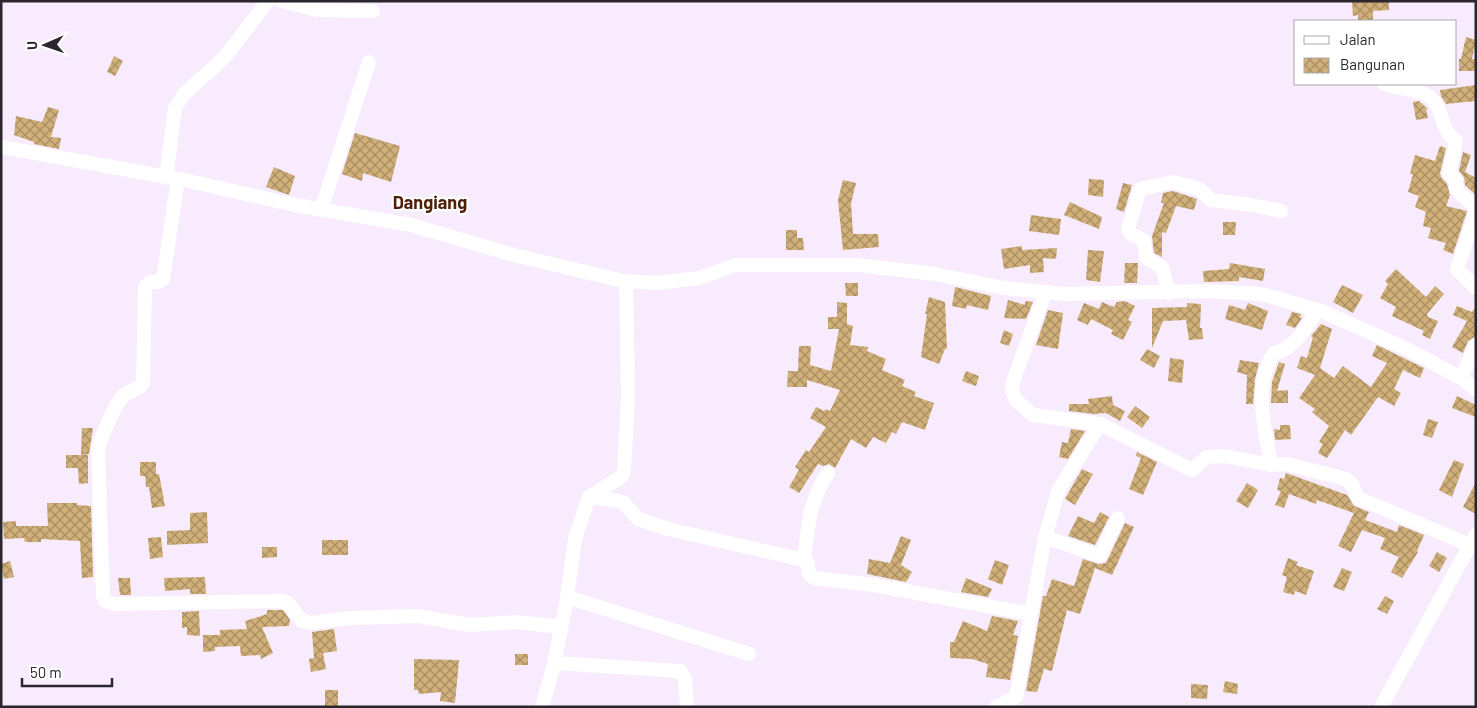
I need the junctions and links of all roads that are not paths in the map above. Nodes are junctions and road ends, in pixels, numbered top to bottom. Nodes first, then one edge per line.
1 (268, 1) edge
2 (281, 1) edge
3 (373, 11) dead end
4 (369, 62) dead end
5 (1388, 85) edge
6 (1, 147) edge
7 (172, 178) junction
8 (1476, 208) edge
9 (321, 210) junction
10 (1281, 211) dead end
11 (626, 282) junction
12 (1476, 288) edge
13 (1045, 293) junction
14 (1169, 293) junction
15 (1317, 310) junction
16 (1476, 345) edge
17 (1461, 378) junction
18 (1476, 390) edge
19 (1100, 424) junction
20 (1272, 465) junction
21 (828, 474) dead end
22 (589, 497) junction
23 (1118, 518) dead end
24 (1045, 537) junction
25 (1473, 540) edge
26 (804, 560) junction
27 (567, 597) junction
28 (1031, 614) junction
29 (561, 627) junction
30 (749, 654) dead end
31 (554, 662) junction
32 (542, 707) edge
33 (688, 707) edge
34 (996, 707) edge
35 (1382, 707) edge

1 - 7 street
2 - 3 street
4 - 9 street
5 - 8 street
6 - 7 street
7 - 9 street
7 - 29 street
8 - 12 street
9 - 11 street
10 - 14 street
11 - 13 street
11 - 22 street
13 - 14 street
13 - 19 street
14 - 15 street
15 - 17 street
15 - 20 street
16 - 17 street
17 - 18 street
19 - 20 street
19 - 24 street
20 - 25 street
21 - 26 street
22 - 26 street
22 - 27 street
23 - 24 street
24 - 28 street
25 - 35 street
26 - 28 street
27 - 29 street
27 - 30 street
28 - 34 street
29 - 31 street
31 - 32 street
31 - 33 street

